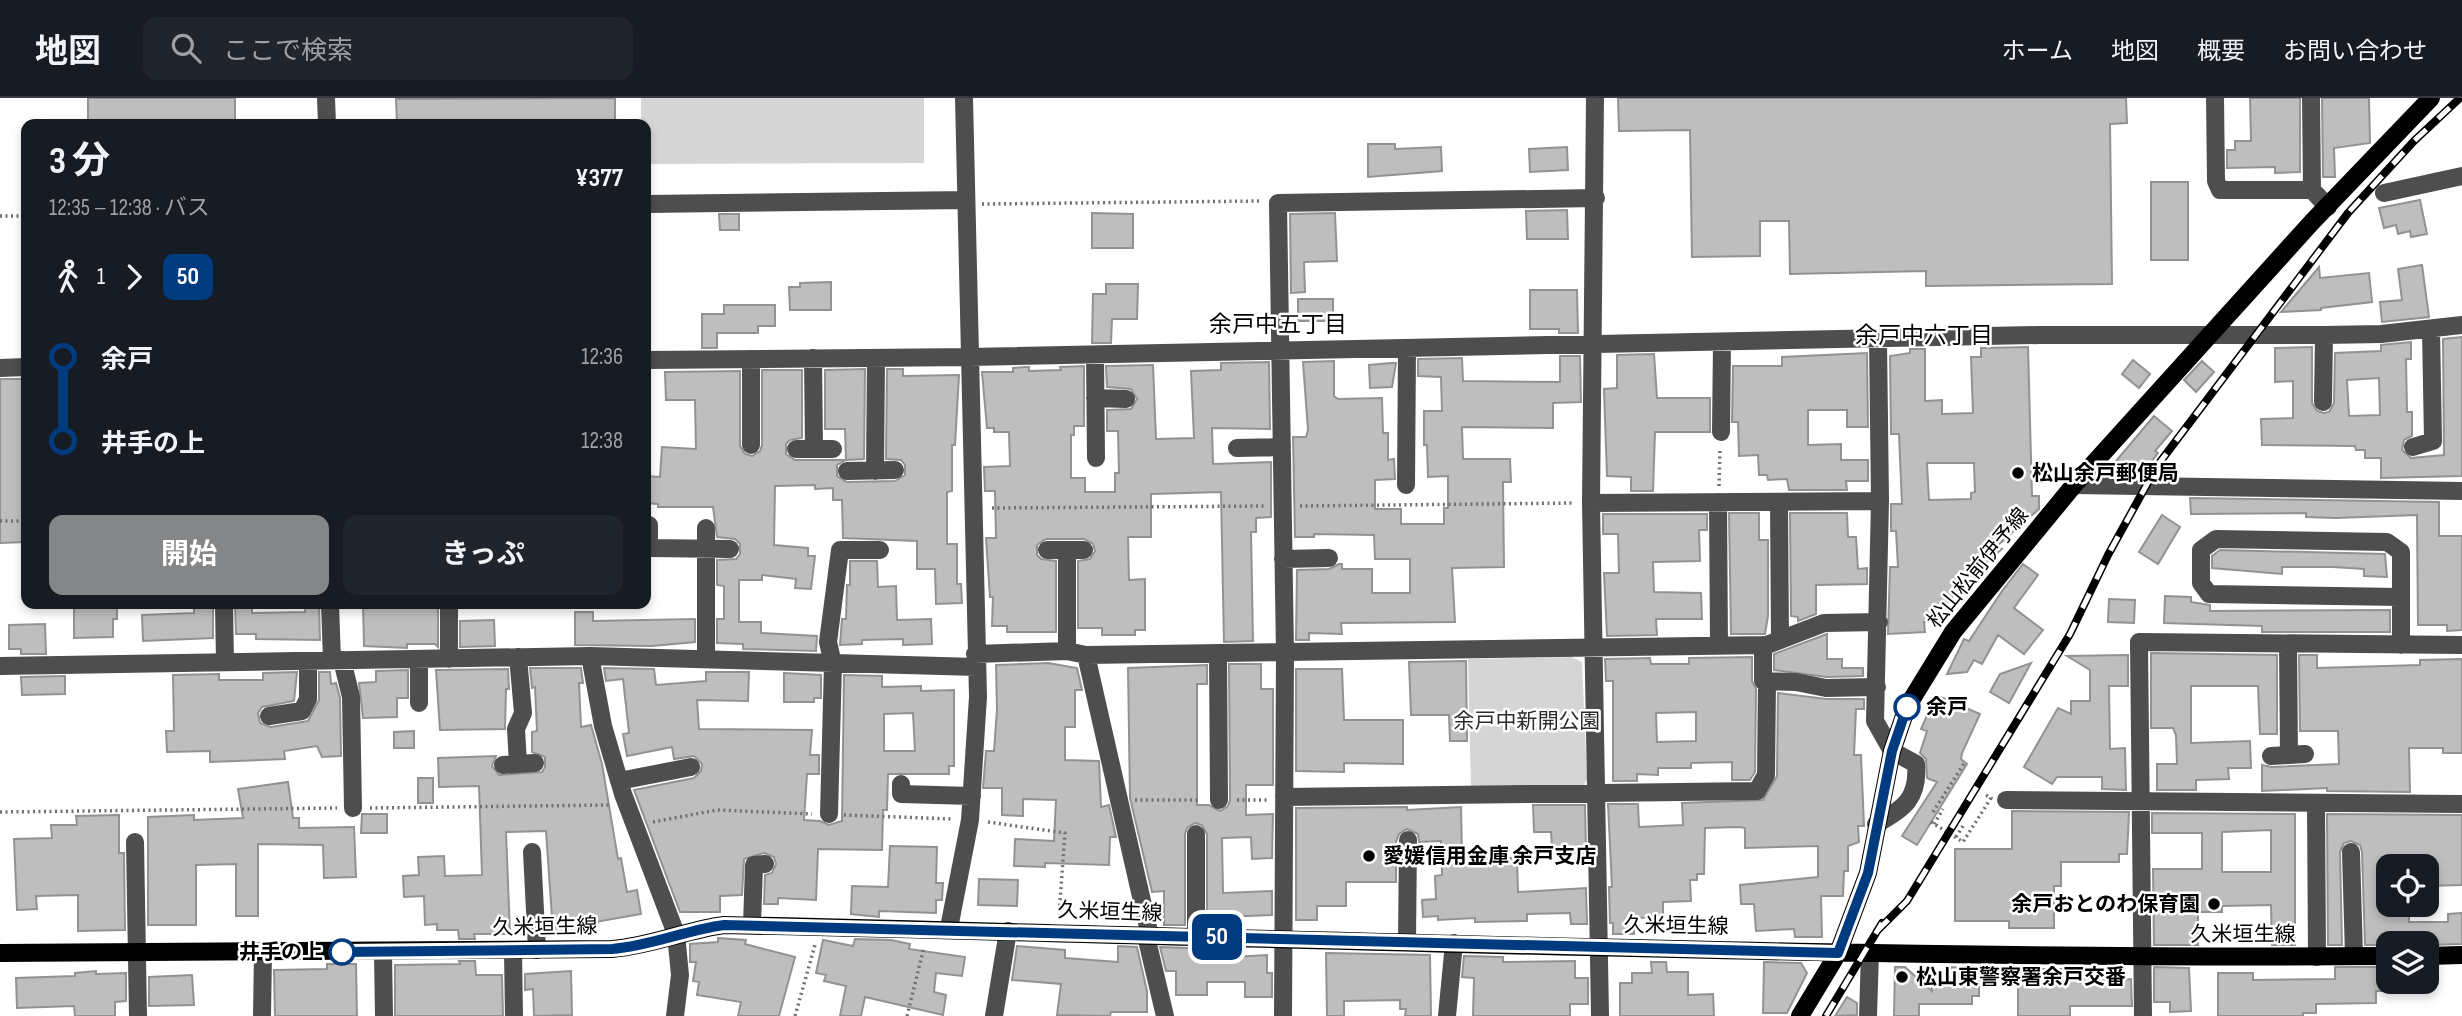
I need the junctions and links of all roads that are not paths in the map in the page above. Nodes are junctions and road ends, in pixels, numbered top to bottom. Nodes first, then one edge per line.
1 (326, 98) edge
2 (964, 98) edge
3 (1595, 98) edge
4 (2215, 98) edge
5 (2311, 98) edge
6 (2431, 98) edge
7 (327, 119) edge
8 (2462, 176) edge
9 (2312, 190) junction
10 (2384, 193) dead end
11 (1596, 198) junction
12 (966, 202) junction
13 (651, 204) edge
14 (2328, 206) junction
15 (2462, 325) edge
16 (2431, 329) junction
17 (2324, 335) junction
18 (2208, 337) junction
19 (1878, 340) junction
20 (1722, 342) junction
21 (1592, 344) junction
22 (1407, 348) junction
23 (1280, 351) junction
24 (1095, 355) junction
25 (969, 357) junction
26 (813, 358) junction
27 (876, 358) junction
28 (751, 359) junction
29 (651, 360) edge
30 (0, 368) edge
31 (21, 368) edge
32 (1095, 398) junction
33 (1126, 399) dead end
34 (2323, 402) dead end
35 (1721, 432) road end
36 (753, 445) dead end
37 (1282, 447) junction
38 (2413, 447) dead end
39 (1237, 448) dead end
40 (834, 449) dead end
41 (1096, 458) dead end
42 (895, 470) dead end
43 (847, 471) dead end
44 (876, 471) junction
45 (1406, 485) dead end
46 (2074, 485) junction
47 (2462, 491) edge
48 (1718, 502) junction
49 (1779, 502) junction
50 (1880, 502) junction
51 (1591, 503) junction
52 (706, 528) dead end
53 (651, 548) edge
54 (706, 549) junction
55 (730, 549) dead end
56 (880, 550) dead end
57 (1047, 550) dead end
58 (1329, 558) dead end
59 (1283, 559) junction
60 (2401, 597) junction
61 (224, 609) edge
62 (331, 609) edge
63 (449, 609) edge
64 (1879, 622) junction
65 (1771, 643) junction
66 (2288, 644) junction
67 (2401, 645) junction
68 (2462, 645) edge
69 (1719, 646) junction
70 (1593, 649) junction
71 (1067, 651) junction
72 (1285, 653) junction
73 (1218, 654) junction
74 (1086, 655) junction
75 (590, 656) junction
76 (518, 657) junction
77 (706, 658) junction
78 (419, 659) junction
79 (449, 659) junction
80 (337, 660) junction
81 (976, 660) junction
82 (225, 662) junction
83 (308, 662) junction
84 (833, 664) junction
85 (0, 666) edge
86 (1767, 682) junction
87 (1877, 687) junction
88 (419, 703) dead end
89 (269, 716) dead end
90 (1892, 751) junction
91 (2288, 755) dead end
92 (519, 764) dead end
93 (691, 767) dead end
94 (619, 781) junction
95 (901, 783) dead end
96 (1594, 793) junction
97 (972, 796) junction
98 (1284, 797) junction
99 (1219, 800) dead end
100 (2006, 800) dead end
101 (2140, 802) junction
102 (2316, 804) junction
103 (2462, 804) edge
104 (354, 808) road end
105 (828, 814) road end
106 (1876, 824) junction
107 (1196, 834) dead end
108 (1408, 840) dead end
109 (135, 842) dead end
110 (532, 852) dead end
111 (2351, 852) dead end
112 (765, 864) dead end
113 (752, 926) junction
114 (949, 928) junction
115 (1008, 931) junction
116 (676, 934) junction
117 (1148, 936) junction
118 (1196, 937) junction
119 (1284, 939) junction
120 (1407, 942) junction
121 (1454, 943) junction
122 (1597, 946) junction
123 (537, 950) junction
124 (513, 951) junction
125 (137, 952) junction
126 (262, 952) junction
127 (383, 952) junction
128 (0, 953) edge
129 (1838, 953) junction
130 (1870, 953) junction
131 (2354, 956) junction
132 (2376, 956) edge
133 (2439, 956) edge
134 (2462, 956) edge
135 (2142, 957) junction
136 (2317, 957) junction
137 (138, 1016) edge
138 (262, 1016) edge
139 (384, 1016) edge
140 (514, 1016) edge
141 (675, 1016) edge
142 (994, 1016) edge
143 (1166, 1016) edge
144 (1283, 1016) edge
145 (1447, 1016) edge
146 (1600, 1016) edge
147 (1800, 1016) edge
148 (1868, 1016) edge
149 (2143, 1016) edge

1 - 7 street
2 - 12 street
3 - 11 street
4 - 9 street
5 - 9 street
6 - 14 main road, 松山松前伊予線
8 - 10 street
9 - 14 street
11 - 21 street
11 - 23 street
12 - 13 street
12 - 25 street
14 - 18 main road, 松山松前伊予線
15 - 16 street
16 - 17 street
16 - 38 street
17 - 18 street
17 - 34 street
18 - 19 street
18 - 46 main road, 松山松前伊予線
19 - 20 street
19 - 50 street
20 - 21 street
20 - 35 street
21 - 22 street
21 - 51 street
22 - 23 street
22 - 45 street
23 - 24 street
23 - 37 street
24 - 25 street
24 - 32 street
25 - 27 street
25 - 81 street
26 - 27 street
26 - 28 street
26 - 40 street
27 - 44 street
28 - 29 street
28 - 36 street
30 - 31 street
32 - 33 street
32 - 41 street
37 - 39 street
37 - 59 street
42 - 44 street
43 - 44 street
46 - 47 street
46 - 90 main road, 松山松前伊予線
48 - 49 street
48 - 51 street
48 - 69 street
49 - 50 street
49 - 65 street
50 - 64 street
51 - 70 street
52 - 54 street
53 - 54 street
54 - 55 street
54 - 77 street
56 - 84 street
57 - 71 street
58 - 59 street
59 - 72 street
60 - 60 street
60 - 67 street
61 - 82 street
62 - 80 street
63 - 79 street
64 - 65 street
64 - 87 street
65 - 69 street
65 - 86 street
66 - 67 street
66 - 91 street
66 - 101 street
67 - 68 street
69 - 70 street
70 - 72 street
70 - 96 street
71 - 74 street
71 - 81 street
72 - 73 street
72 - 98 street
73 - 74 street
73 - 99 street
74 - 117 street
75 - 76 street
75 - 77 street
75 - 94 street
76 - 79 street
76 - 92 street
77 - 84 street
78 - 79 street
78 - 80 street
78 - 88 street
80 - 83 street
80 - 104 street
81 - 84 street
81 - 97 street
82 - 83 street
82 - 85 street
83 - 89 street
84 - 105 street
86 - 87 street
86 - 96 street
87 - 90 street
90 - 106 main road, 松山松前伊予線
90 - 106 street
93 - 94 street
94 - 116 street
95 - 97 street
96 - 98 street
96 - 122 street
97 - 114 street
98 - 119 street
100 - 101 street
101 - 102 street
101 - 135 street
102 - 103 street
102 - 136 street
106 - 129 main road, 松山松前伊予線
107 - 118 street
108 - 120 street
109 - 125 street
110 - 123 street
111 - 131 street
112 - 113 street
113 - 114 main road, 久米垣生線
113 - 116 main road, 久米垣生線
114 - 115 main road, 久米垣生線
115 - 117 main road, 久米垣生線
115 - 142 street
116 - 123 main road, 久米垣生線
116 - 141 street
117 - 118 main road, 久米垣生線
117 - 143 street
118 - 119 main road, 久米垣生線
119 - 120 main road, 久米垣生線
119 - 144 street
120 - 121 main road, 久米垣生線
121 - 122 main road, 久米垣生線
121 - 145 street
122 - 129 main road, 久米垣生線
122 - 146 street
123 - 124 main road, 久米垣生線
124 - 127 main road, 久米垣生線
124 - 140 street
125 - 126 main road, 久米垣生線
125 - 128 main road, 久米垣生線
125 - 137 street
126 - 127 main road, 久米垣生線
126 - 138 street
127 - 139 street
129 - 130 main road, 久米垣生線
129 - 147 main road, 松山松前伊予線
130 - 135 main road, 久米垣生線
130 - 148 street
131 - 132 main road, 久米垣生線
131 - 136 main road, 久米垣生線
133 - 134 main road
135 - 136 main road, 久米垣生線
135 - 149 street

